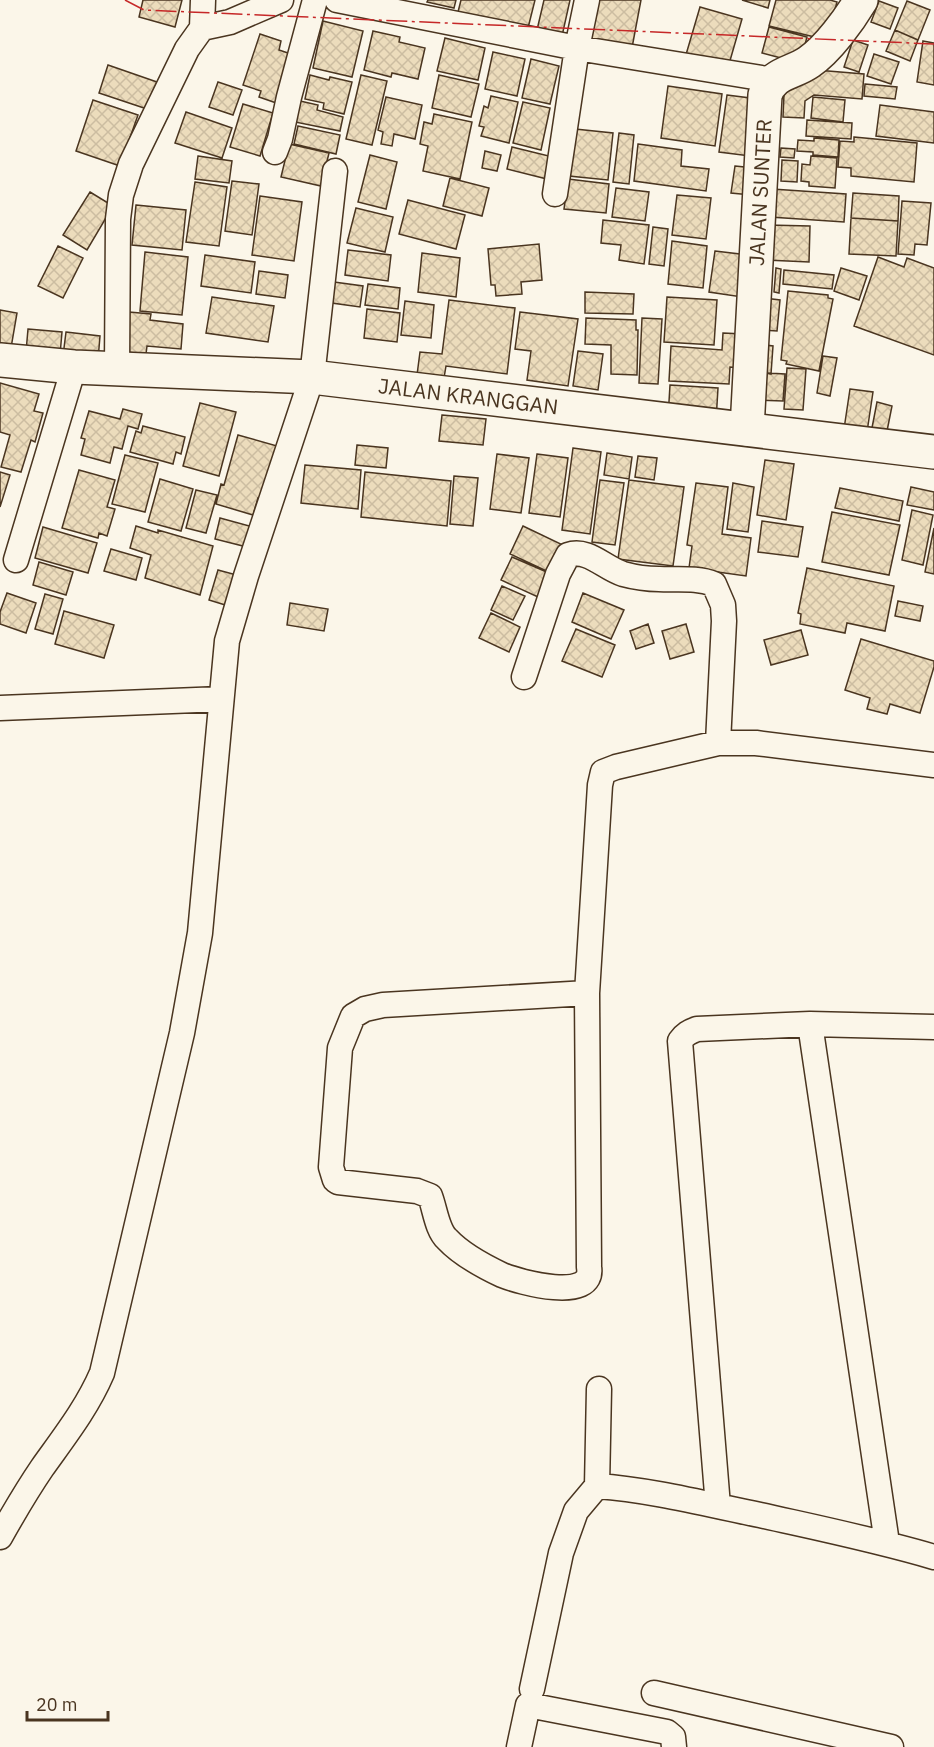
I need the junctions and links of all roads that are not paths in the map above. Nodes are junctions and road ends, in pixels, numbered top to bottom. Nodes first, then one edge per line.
1 (203, 0) edge
2 (281, 0) edge
3 (315, 0) edge
4 (337, 0) edge
5 (587, 0) edge
6 (861, 0) edge
7 (202, 28) junction
8 (577, 48) junction
9 (773, 80) junction
10 (275, 152) dead end
11 (334, 171) dead end
12 (555, 194) dead end
13 (0, 360) edge
14 (74, 366) junction
15 (117, 369) junction
16 (312, 377) junction
17 (747, 429) junction
18 (933, 445) edge
19 (16, 560) dead end
20 (524, 677) dead end
21 (221, 699) junction
22 (0, 708) edge
23 (718, 743) junction
24 (934, 765) edge
25 (587, 993) junction
26 (810, 1024) junction
27 (934, 1027) edge
28 (599, 1389) dead end
29 (597, 1486) junction
30 (718, 1506) junction
31 (0, 1537) edge
32 (887, 1544) junction
33 (934, 1557) edge
34 (532, 1689) dead end
35 (654, 1693) dead end
36 (519, 1747) edge
37 (674, 1747) edge
38 (891, 1747) edge

1 - 7 street
2 - 7 street
3 - 10 street
4 - 8 street
5 - 8 street
6 - 9 main road
7 - 15 street
8 - 9 street
8 - 12 street
9 - 17 main road, JALAN SUNTER
11 - 16 street
13 - 14 main road, JALAN KRANGGAN
14 - 15 main road, JALAN KRANGGAN
14 - 19 street
15 - 16 main road, JALAN KRANGGAN
16 - 17 main road, JALAN KRANGGAN
16 - 21 street
17 - 18 main road, JALAN KRANGGAN
20 - 23 street
21 - 22 street
21 - 31 street
23 - 24 street
23 - 25 street
25 - 25 street
26 - 27 street
26 - 30 street
26 - 32 street
28 - 29 street
29 - 30 street
29 - 34 street
30 - 32 street
32 - 33 street
35 - 38 street
36 - 37 street

